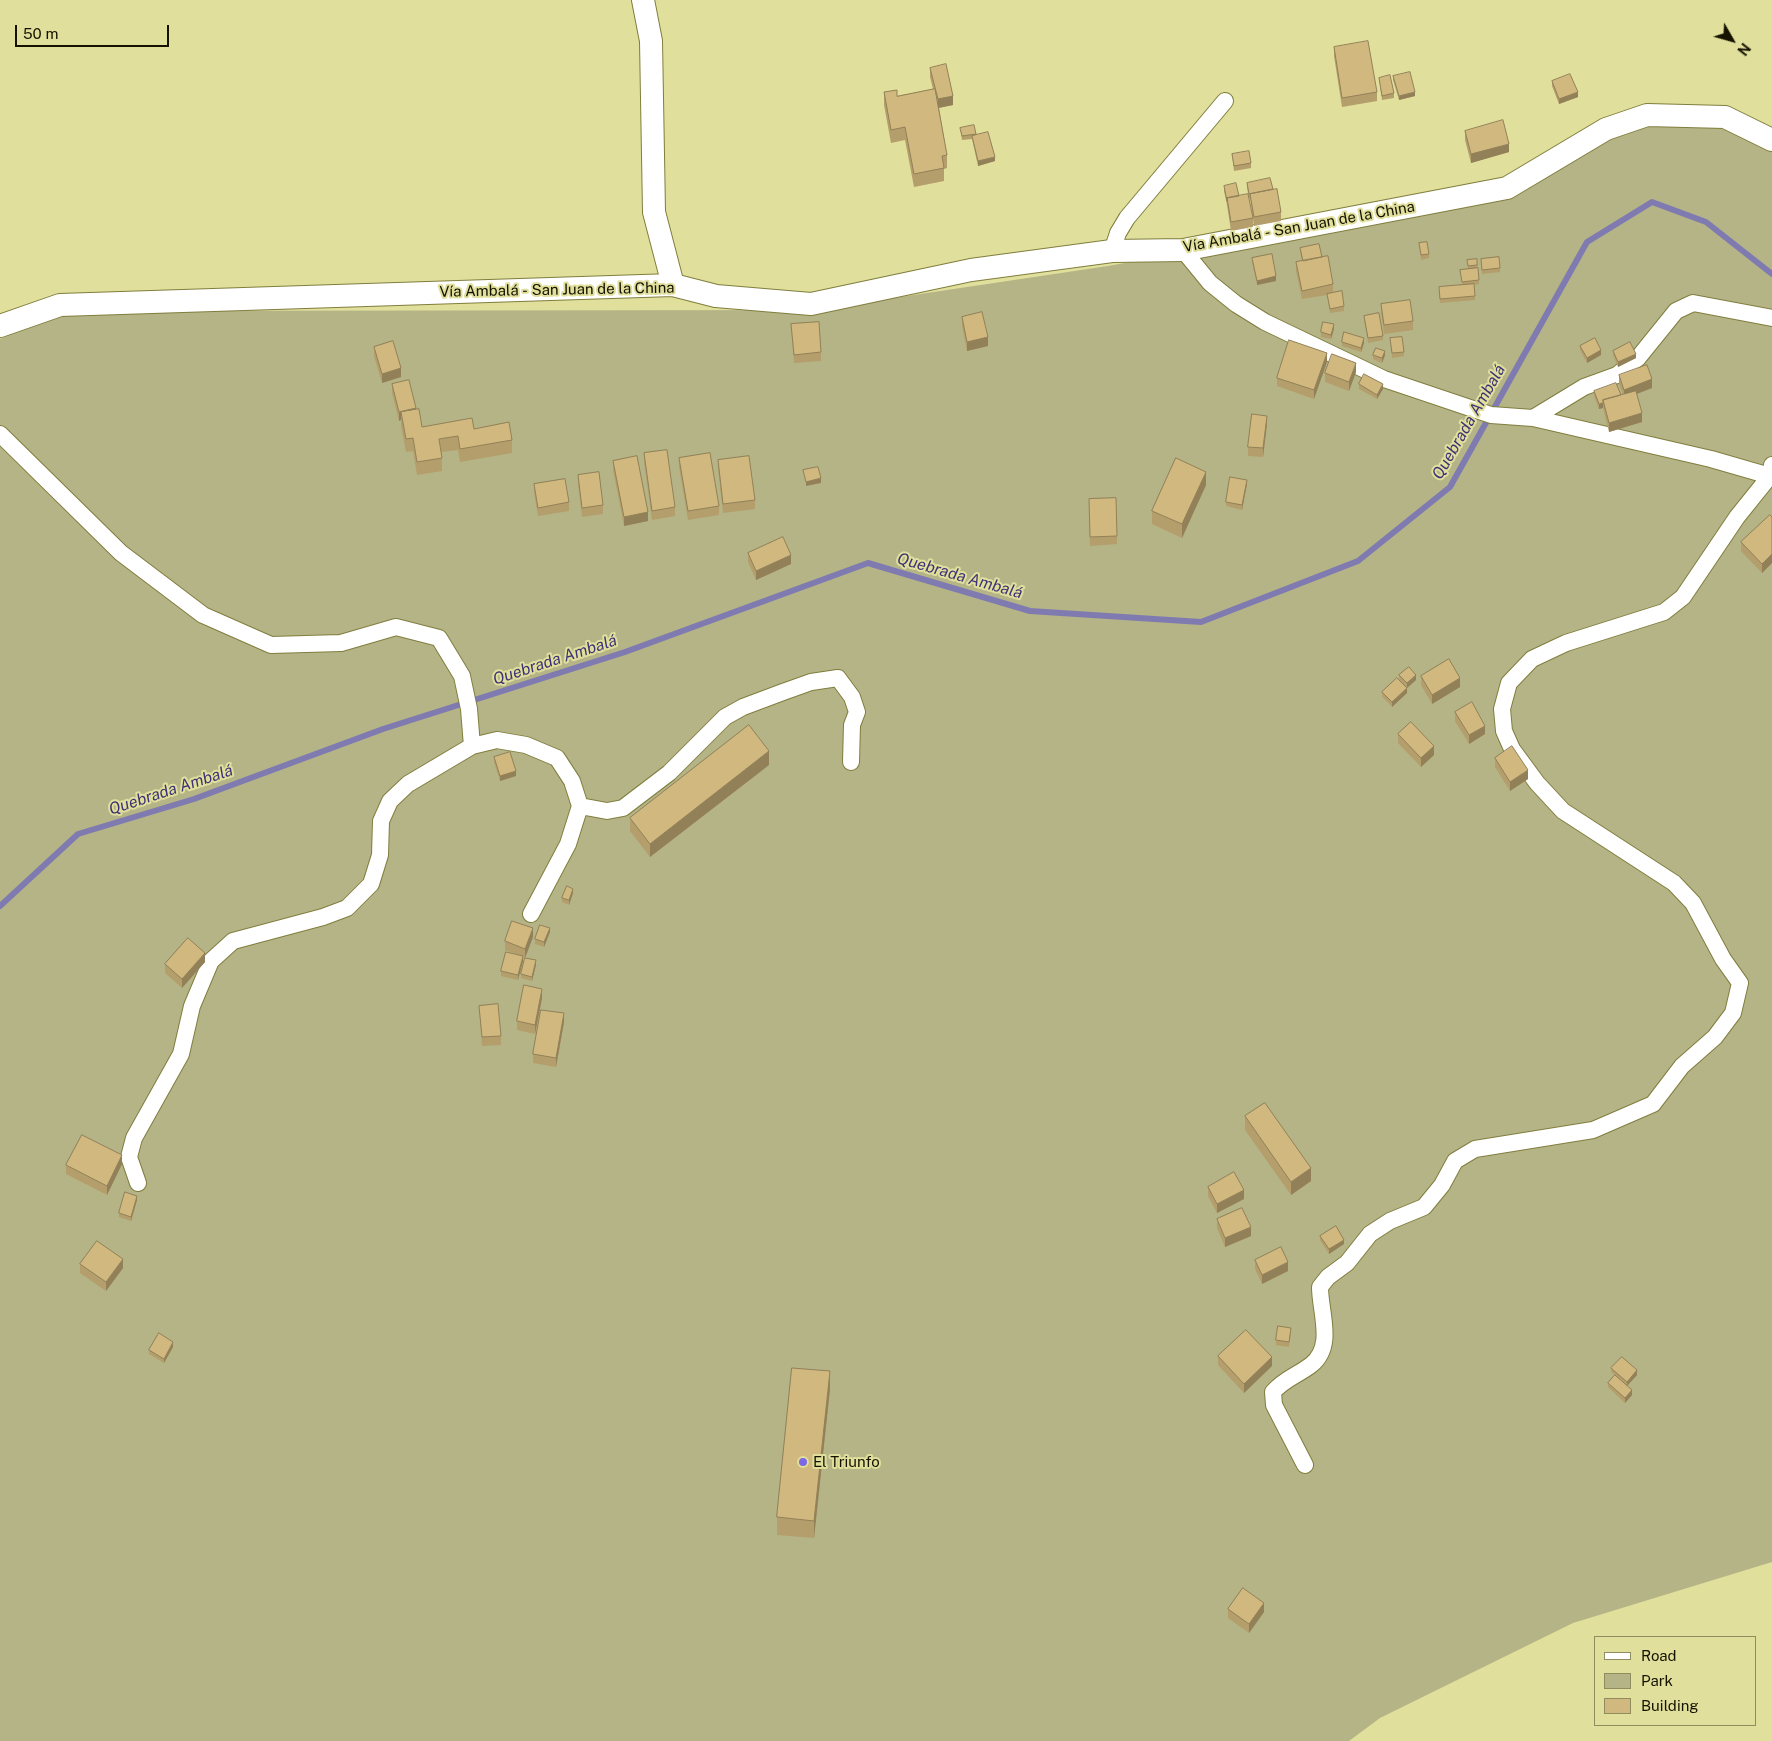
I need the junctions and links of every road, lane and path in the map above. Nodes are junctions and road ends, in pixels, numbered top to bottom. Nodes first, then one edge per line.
1 (642, 0) edge
2 (1225, 101) dead end
3 (1772, 140) edge
4 (1183, 250) junction
5 (1112, 251) junction
6 (673, 284) junction
7 (1772, 318) edge
8 (0, 326) edge
9 (1533, 418) junction
10 (0, 434) edge
11 (1771, 471) edge
12 (472, 746) junction
13 (850, 762) dead end
14 (580, 806) junction
15 (531, 914) dead end
16 (138, 1183) dead end
17 (1305, 1465) dead end

1 - 6 street
2 - 5 street
3 - 4 street, Vía Ambalá - San Juan de la China
4 - 5 street, Vía Ambalá - San Juan de la China
4 - 9 street
5 - 6 street, Vía Ambalá - San Juan de la China
6 - 8 street, Vía Ambalá - San Juan de la China
7 - 9 street
9 - 11 street
10 - 12 street
11 - 17 street
12 - 14 street
12 - 16 street
13 - 14 street
14 - 15 street

